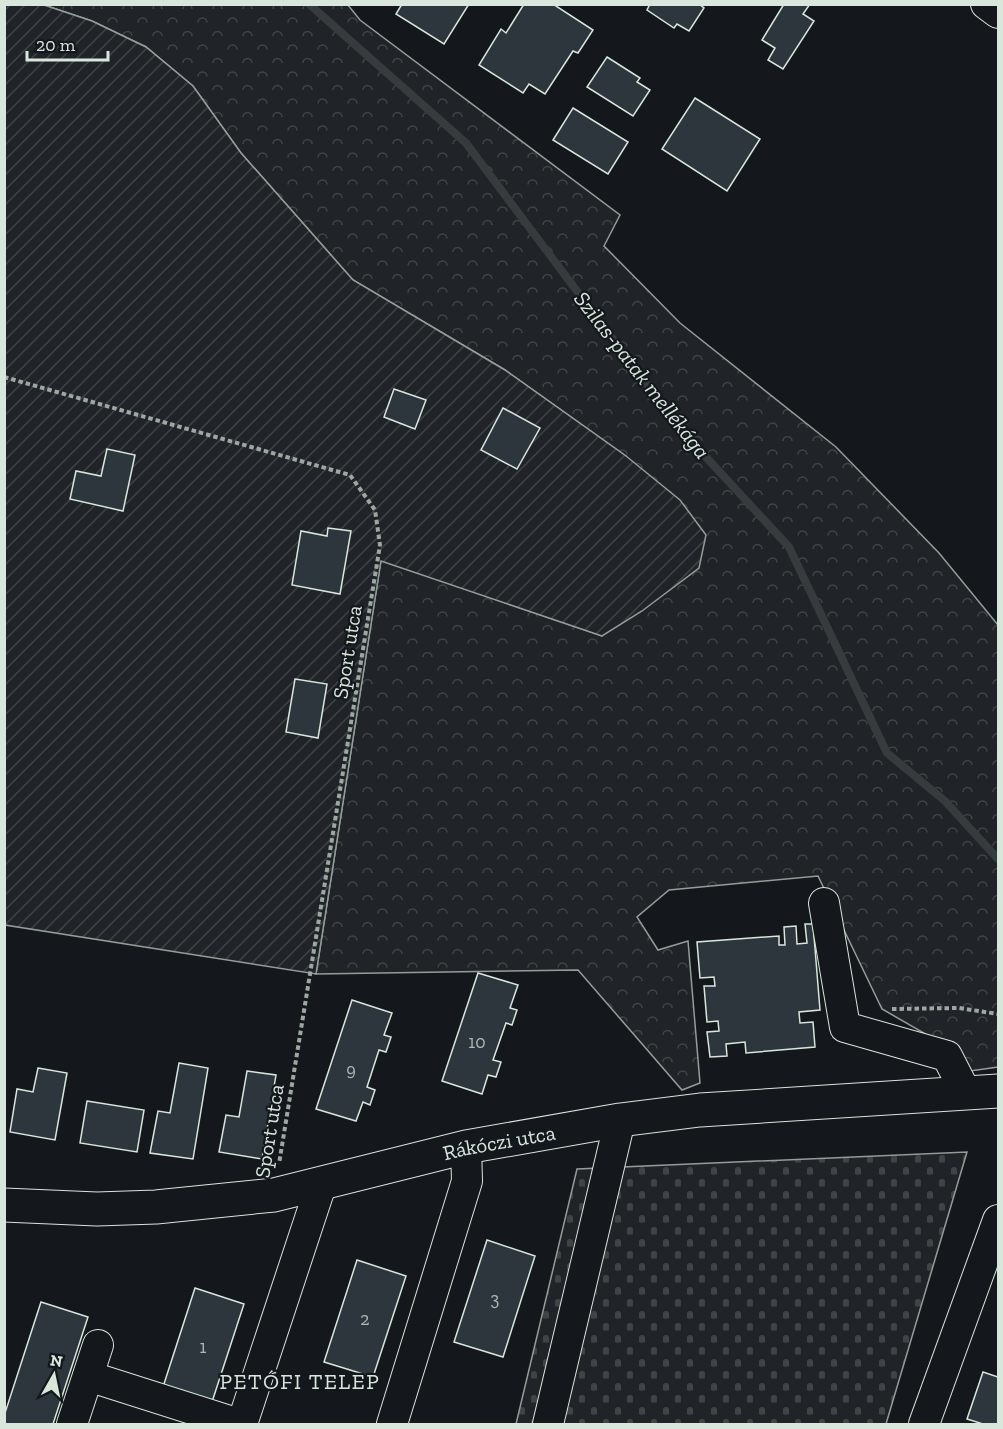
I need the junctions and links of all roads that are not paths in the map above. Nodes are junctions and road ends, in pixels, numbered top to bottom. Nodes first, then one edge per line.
1 (986, 4) edge
2 (999, 13) edge
3 (824, 903) dead end
4 (999, 1090) edge
5 (966, 1093) junction
6 (620, 1120) junction
7 (466, 1147) junction
8 (321, 1185) junction
9 (4, 1205) edge
10 (999, 1220) edge
11 (98, 1345) dead end
12 (88, 1376) junction
13 (72, 1425) edge
14 (240, 1425) edge
15 (392, 1425) edge
16 (548, 1425) edge
17 (924, 1425) edge

1 - 2 street
3 - 5 street
4 - 5 main road, Rákóczi utca
5 - 6 main road, Rákóczi utca
6 - 7 main road, Rákóczi utca
6 - 16 street
7 - 8 main road, Rákóczi utca
7 - 15 street
8 - 9 main road, Rákóczi utca
8 - 14 street
10 - 17 street
11 - 12 street
12 - 13 street
12 - 14 street

